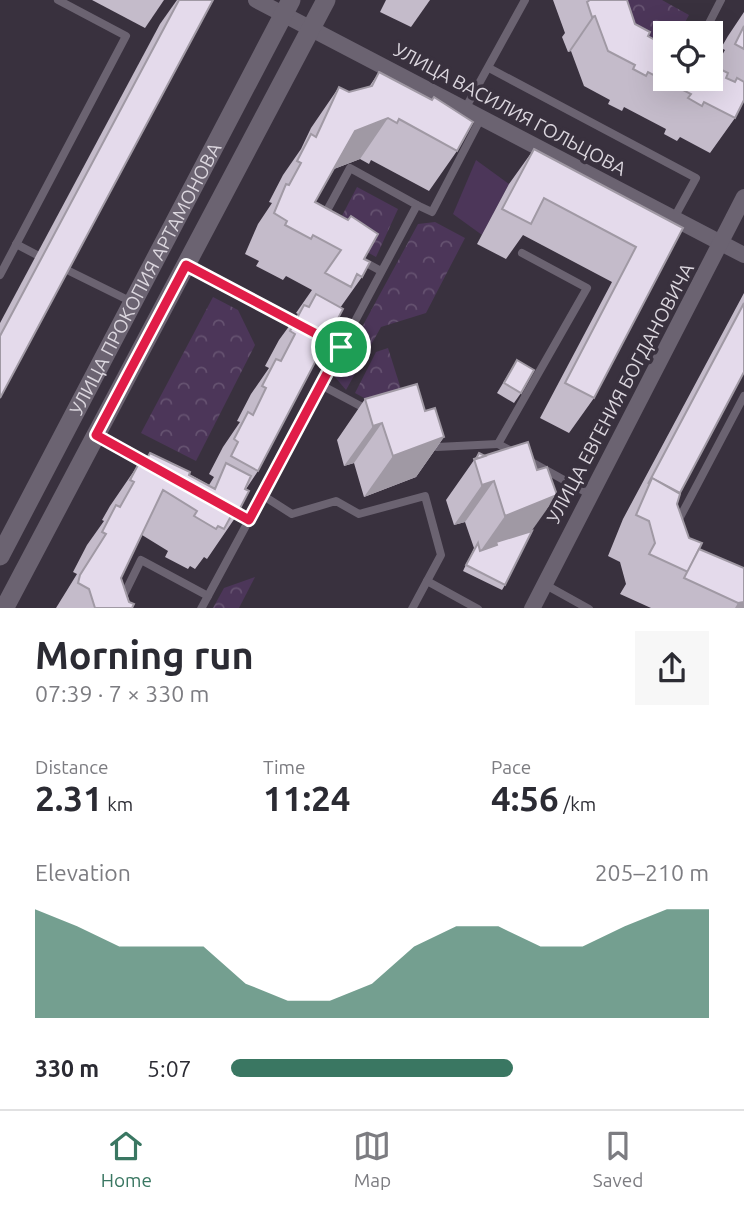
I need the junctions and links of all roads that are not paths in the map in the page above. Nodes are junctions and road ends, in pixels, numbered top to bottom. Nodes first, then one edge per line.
1 (58, 0) edge
2 (256, 0) edge
3 (326, 0) edge
4 (525, 0) edge
5 (721, 0) edge
6 (287, 7) edge
7 (710, 21) edge
8 (311, 28) junction
9 (489, 68) junction
10 (465, 109) junction
11 (481, 118) junction
12 (744, 197) edge
13 (417, 205) junction
14 (674, 218) junction
15 (320, 223) edge
16 (721, 243) junction
17 (16, 244) junction
18 (348, 253) edge
19 (522, 253) dead end
20 (37, 255) dead end
21 (744, 255) edge
22 (186, 265) junction
23 (63, 268) edge
24 (381, 271) junction
25 (0, 275) edge
26 (132, 302) junction
27 (341, 347) junction
28 (321, 385) junction
29 (744, 396) edge
30 (379, 416) edge
31 (414, 434) edge
32 (96, 435) junction
33 (498, 444) junction
34 (159, 470) edge
35 (262, 495) junction
36 (591, 495) junction
37 (226, 508) edge
38 (249, 520) junction
39 (671, 536) edge
40 (0, 556) edge
41 (427, 580) junction
42 (544, 584) junction
43 (208, 596) junction
44 (4, 608) edge
45 (117, 608) edge
46 (201, 608) edge
47 (412, 608) edge
48 (478, 608) edge
49 (531, 608) edge
50 (589, 608) edge

1 - 17 lane
2 - 6 street, УЛИЦА ВАСИЛИЯ ГОЛЬЦОВА
3 - 8 street, УЛИЦА ПРОКОПИЯ АРТАМОНОВА
4 - 9 lane
5 - 7 lane
6 - 8 street, УЛИЦА ВАСИЛИЯ ГОЛЬЦОВА
6 - 26 street, УЛИЦА ПРОКОПИЯ АРТАМОНОВА
8 - 10 street, УЛИЦА ВАСИЛИЯ ГОЛЬЦОВА
8 - 22 street, УЛИЦА ПРОКОПИЯ АРТАМОНОВА
9 - 10 lane
9 - 14 lane
10 - 11 street, УЛИЦА ВАСИЛИЯ ГОЛЬЦОВА
11 - 13 lane
11 - 14 street, УЛИЦА ВАСИЛИЯ ГОЛЬЦОВА
12 - 16 street, УЛИЦА ЕВГЕНИЯ БОГДАНОВИЧА
13 - 15 lane
13 - 24 lane
14 - 16 street, УЛИЦА ВАСИЛИЯ ГОЛЬЦОВА
16 - 21 street, УЛИЦА ВАСИЛИЯ ГОЛЬЦОВА
16 - 36 street, УЛИЦА ЕВГЕНИЯ БОГДАНОВИЧА
17 - 20 lane
17 - 25 lane
18 - 24 lane
19 - 33 lane
22 - 27 lane
22 - 32 street, УЛИЦА ПРОКОПИЯ АРТАМОНОВА
23 - 26 lane
24 - 27 lane
26 - 40 street, УЛИЦА ПРОКОПИЯ АРТАМОНОВА
27 - 28 lane
28 - 30 lane
28 - 35 lane
29 - 39 lane
31 - 33 lane
32 - 34 lane
32 - 44 street, УЛИЦА ПРОКОПИЯ АРТАМОНОВА
33 - 36 lane
35 - 38 lane
35 - 41 lane
36 - 42 street, УЛИЦА ЕВГЕНИЯ БОГДАНОВИЧА
37 - 38 lane
38 - 43 lane
41 - 47 lane
41 - 48 lane
42 - 49 street, УЛИЦА ЕВГЕНИЯ БОГДАНОВИЧА
42 - 50 lane
43 - 45 lane
43 - 46 lane

